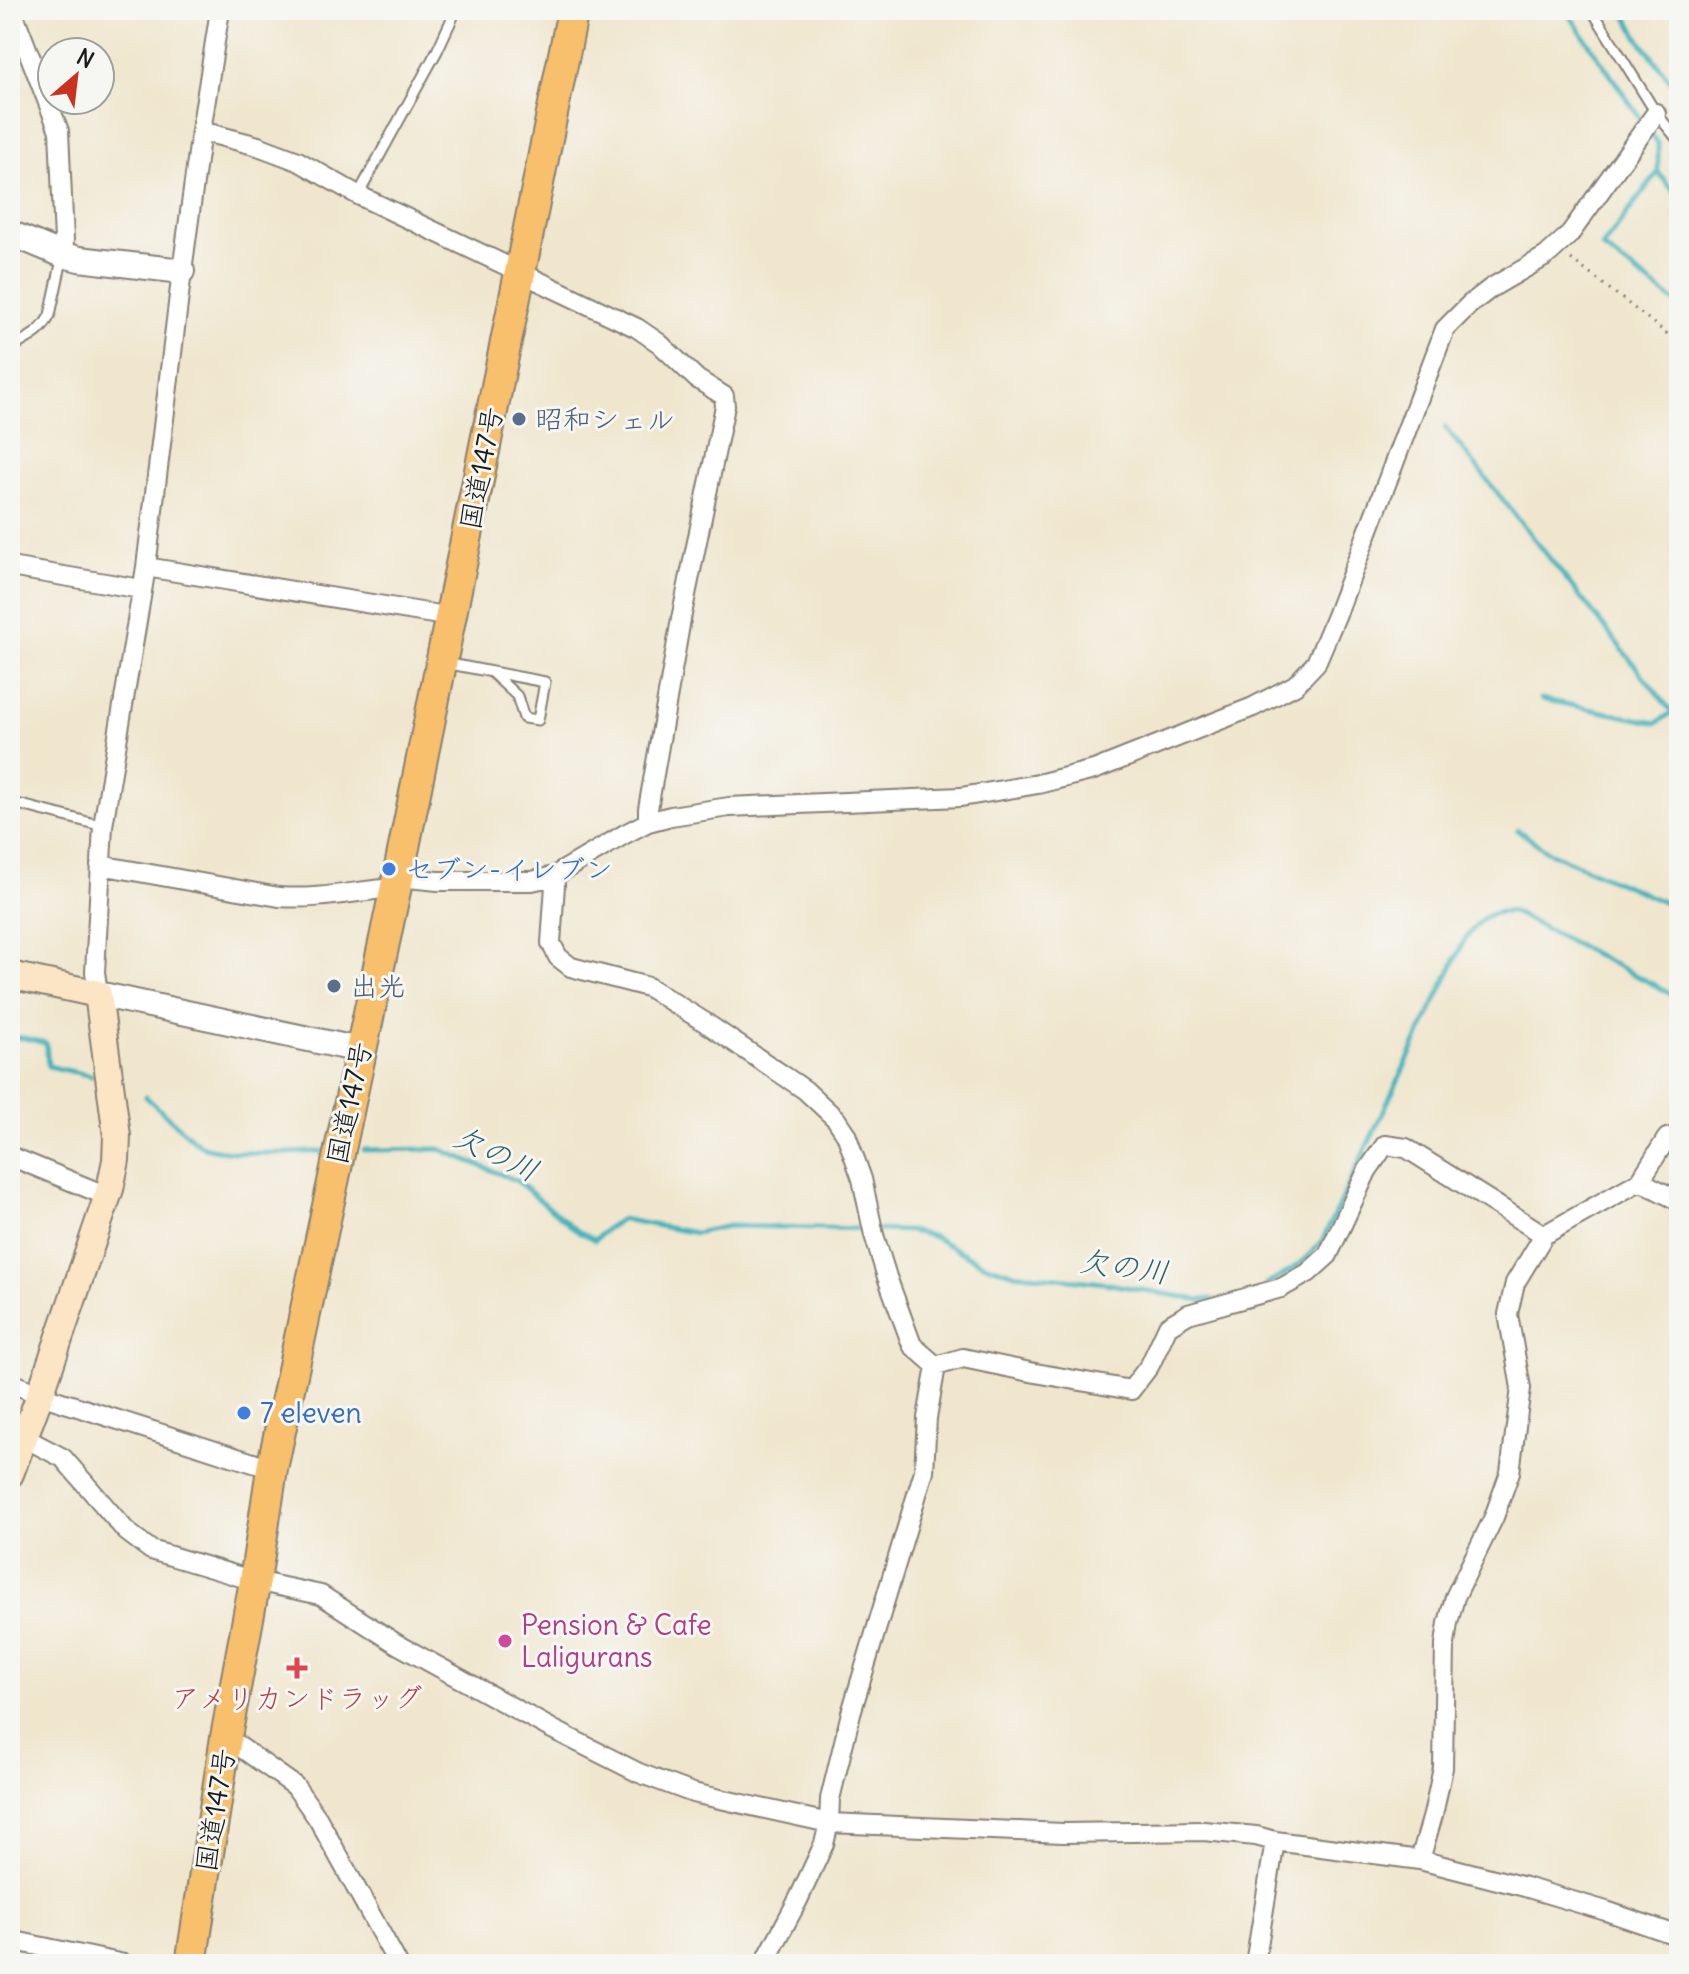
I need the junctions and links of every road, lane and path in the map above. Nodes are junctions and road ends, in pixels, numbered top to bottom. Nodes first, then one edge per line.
1 (12, 10) edge
2 (220, 10) edge
3 (456, 10) edge
4 (573, 10) edge
5 (1592, 10) edge
6 (1656, 113) junction
7 (201, 131) junction
8 (1679, 141) edge
9 (358, 195) junction
10 (10, 233) edge
11 (1557, 246) junction
12 (63, 255) junction
13 (182, 271) junction
14 (520, 271) junction
15 (1679, 343) edge
16 (10, 350) edge
17 (10, 567) edge
18 (146, 567) junction
19 (141, 589) junction
20 (451, 617) junction
21 (441, 662) junction
22 (491, 672) junction
23 (10, 802) edge
24 (648, 822) junction
25 (103, 826) junction
26 (100, 865) junction
27 (554, 876) junction
28 (396, 882) junction
29 (10, 975) edge
30 (98, 994) junction
31 (360, 1050) junction
32 (1679, 1135) edge
33 (10, 1156) edge
34 (1640, 1181) junction
35 (107, 1196) junction
36 (1679, 1201) edge
37 (1544, 1235) junction
38 (936, 1366) junction
39 (10, 1382) edge
40 (40, 1395) junction
41 (23, 1437) junction
42 (272, 1469) junction
43 (10, 1474) edge
44 (255, 1581) junction
45 (226, 1737) junction
46 (829, 1823) junction
47 (1275, 1841) junction
48 (1420, 1860) junction
49 (1679, 1936) edge
50 (10, 1940) edge
51 (124, 1964) edge
52 (191, 1964) edge
53 (398, 1964) edge
54 (764, 1964) edge
55 (1255, 1964) edge

1 - 12 street
2 - 7 street
3 - 9 lane
4 - 14 highway, 国道147号
5 - 6 lane
6 - 8 lane
6 - 11 street
7 - 9 street
7 - 13 street
9 - 14 street
10 - 12 street
11 - 15 path
11 - 24 street
12 - 13 street
12 - 16 lane
13 - 18 street
14 - 20 highway, 国道147号
14 - 24 street
17 - 19 street
18 - 19 street
18 - 20 street
19 - 25 street
20 - 21 highway, 国道147号
21 - 22 lane
21 - 28 highway, 国道147号
22 - 22 lane
23 - 25 lane
24 - 27 street
25 - 26 street
26 - 28 street
26 - 30 street
27 - 28 street
27 - 38 street
28 - 31 highway, 国道147号
29 - 30 main road
30 - 31 street
30 - 35 main road
31 - 42 highway, 国道147号
32 - 34 street
33 - 35 street
34 - 36 street
34 - 37 street
35 - 40 main road
37 - 38 street
37 - 48 street
38 - 46 street
39 - 40 street
40 - 41 main road
40 - 42 street
41 - 43 main road
41 - 44 street
42 - 44 highway, 国道147号
44 - 45 highway, 国道147号
44 - 46 street
45 - 52 highway, 国道147号
45 - 53 street
46 - 47 street
46 - 54 street
47 - 48 street
47 - 55 street
48 - 49 street
50 - 51 street

